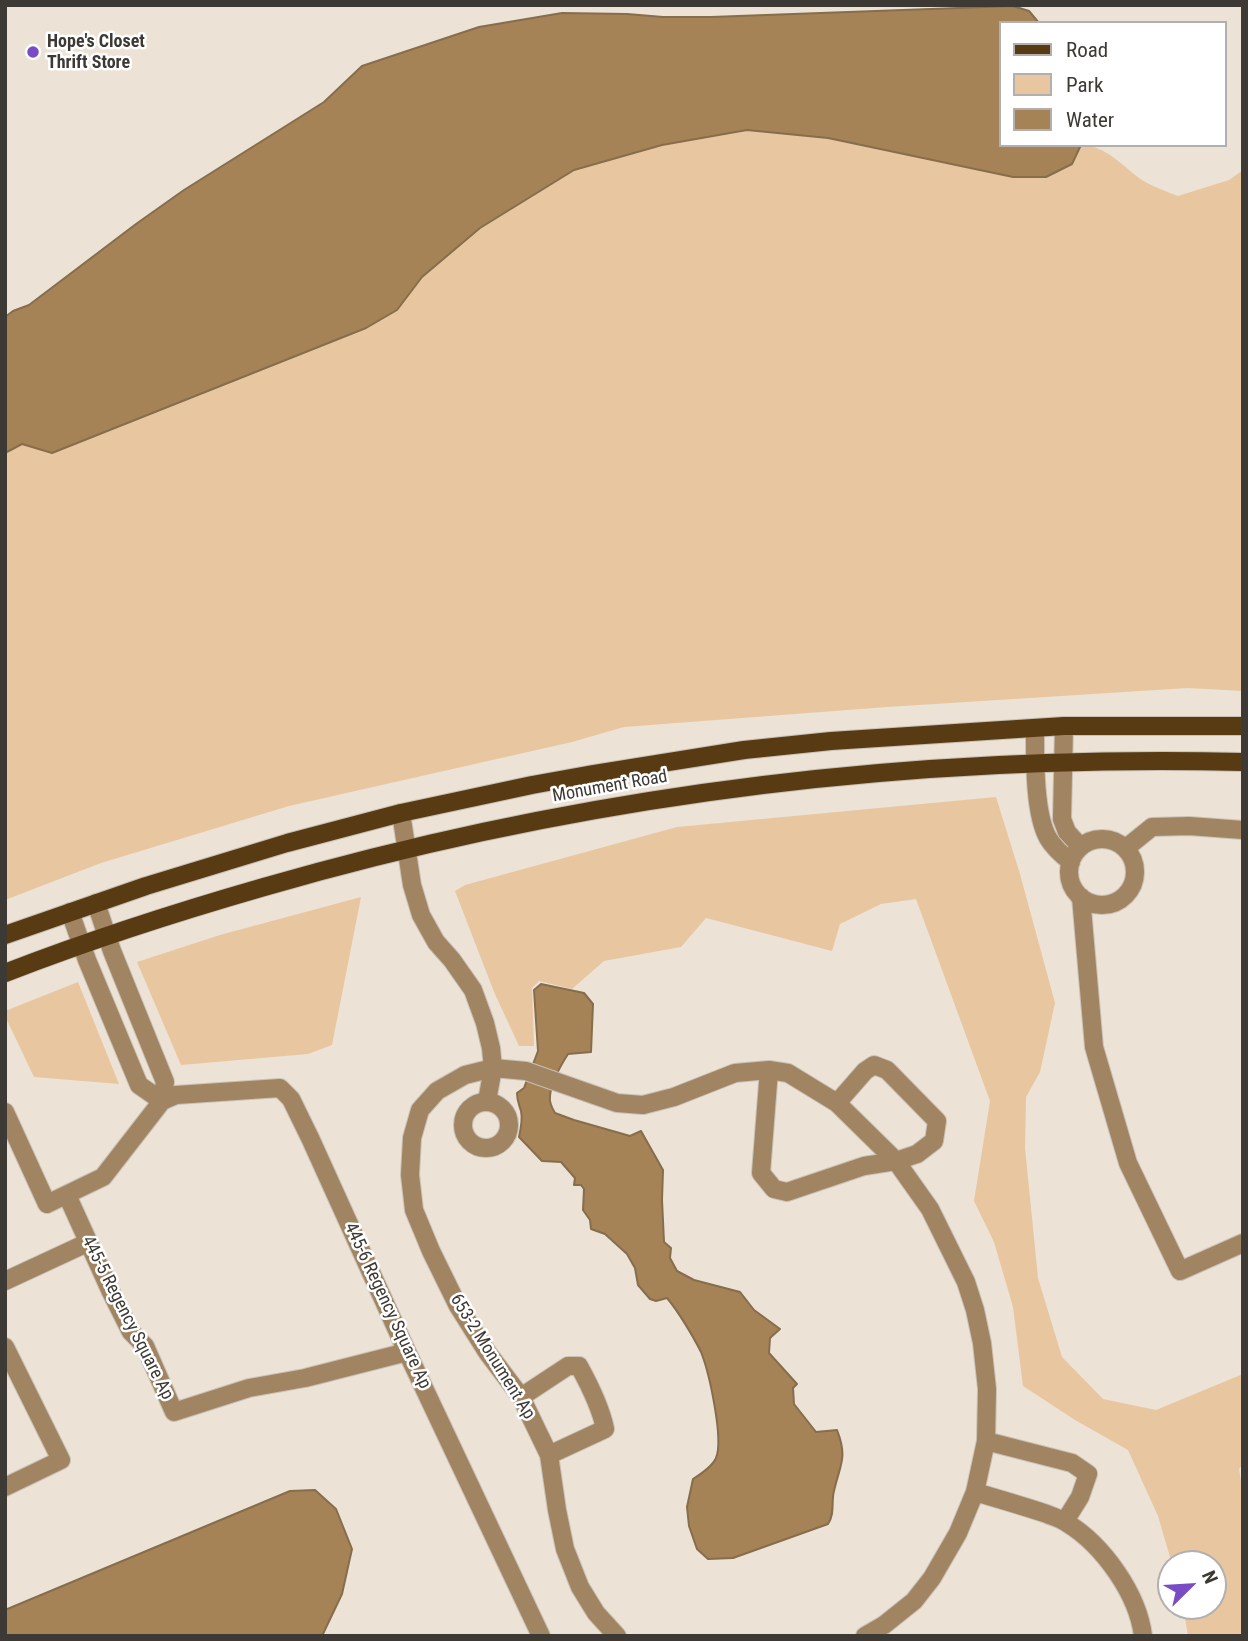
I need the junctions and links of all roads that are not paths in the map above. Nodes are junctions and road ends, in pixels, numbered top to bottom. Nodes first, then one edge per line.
1 (1064, 726) junction
2 (1243, 726) edge
3 (1035, 728) junction
4 (1035, 762) junction
5 (1064, 762) junction
6 (1243, 762) edge
7 (401, 813) junction
8 (1243, 830) edge
9 (1080, 846) junction
10 (1126, 848) junction
11 (406, 849) junction
12 (1071, 862) junction
13 (1081, 897) junction
14 (96, 903) junction
15 (70, 912) junction
16 (5, 935) edge
17 (107, 937) junction
18 (82, 945) junction
19 (5, 973) edge
20 (138, 1016) junction
21 (115, 1026) junction
22 (493, 1068) junction
23 (769, 1070) junction
24 (162, 1101) junction
25 (487, 1101) dead end
26 (837, 1103) junction
27 (5, 1112) edge
28 (896, 1161) junction
29 (67, 1195) junction
30 (89, 1242) junction
31 (1243, 1243) edge
32 (5, 1281) edge
33 (5, 1347) edge
34 (407, 1352) junction
35 (521, 1397) junction
36 (986, 1441) junction
37 (550, 1455) junction
38 (5, 1487) edge
39 (975, 1492) junction
40 (1065, 1521) junction
41 (541, 1636) edge
42 (617, 1636) edge
43 (865, 1636) edge
44 (1143, 1636) edge

1 - 2 main road, Monument Road
1 - 3 main road, Monument Road
1 - 5 street
3 - 4 street
3 - 7 main road, Monument Road
4 - 5 main road, Monument Road
4 - 11 main road, Monument Road
4 - 12 street
5 - 6 main road, Monument Road
5 - 9 street
7 - 11 street
7 - 14 main road, Monument Road
8 - 10 street
9 - 10 street
9 - 12 street
10 - 13 street
11 - 17 main road, Monument Road
11 - 22 street
12 - 13 street
13 - 31 street
14 - 15 main road, Monument Road
14 - 17 street
15 - 16 main road, Monument Road
15 - 18 street
17 - 18 main road, Monument Road
17 - 20 street
18 - 19 main road, Monument Road
18 - 21 street
20 - 21 street
20 - 24 street
21 - 24 street
22 - 23 street
22 - 25 street
22 - 35 street, 653-2 Monument Ap
23 - 26 street
23 - 28 street
24 - 29 street
24 - 34 street, 445-6 Regency Square Ap
26 - 28 street
26 - 28 street
27 - 29 street
28 - 36 street
29 - 30 street, 445-5 Regency Square Ap
30 - 32 street
30 - 34 street, 445-5 Regency Square Ap
33 - 38 street
34 - 41 street, 445-6 Regency Square Ap
35 - 37 street, 653-2 Monument Ap
35 - 37 street
36 - 39 street
36 - 40 street
37 - 42 street, 653-2 Monument Ap
39 - 40 street
39 - 43 street
40 - 44 street

